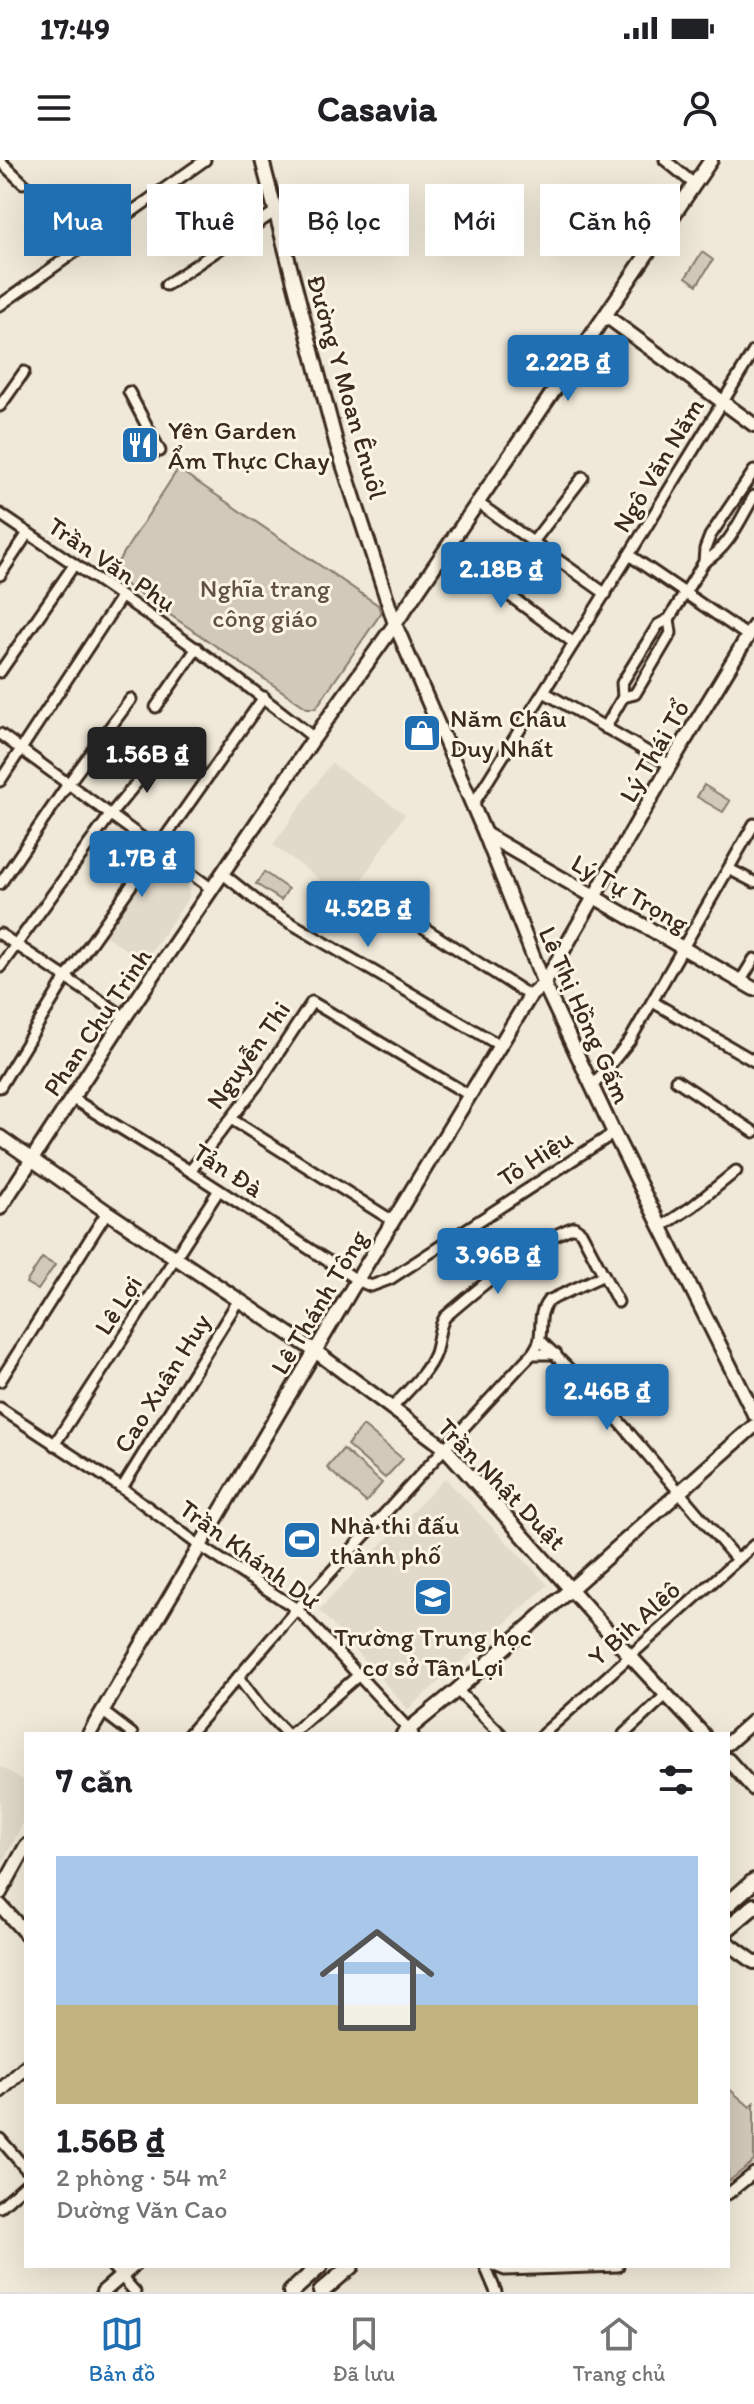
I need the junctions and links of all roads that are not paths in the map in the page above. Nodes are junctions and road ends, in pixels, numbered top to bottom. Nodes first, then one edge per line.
1 (205, 160) edge
2 (262, 160) edge
3 (665, 160) edge
4 (711, 160) edge
5 (0, 161) edge
6 (23, 183) dead end
7 (694, 184) junction
8 (276, 211) junction
9 (166, 285) dead end
10 (0, 305) edge
11 (606, 316) junction
12 (754, 351) edge
13 (24, 372) dead end
14 (129, 392) dead end
15 (721, 403) junction
16 (0, 406) edge
17 (754, 425) edge
18 (160, 451) dead end
19 (754, 471) edge
20 (583, 477) dead end
21 (754, 496) edge
22 (478, 503) junction
23 (0, 514) edge
24 (28, 533) junction
25 (533, 542) junction
26 (446, 549) junction
27 (629, 555) junction
28 (704, 562) junction
29 (74, 565) junction
30 (0, 575) edge
31 (685, 593) junction
32 (606, 594) junction
33 (121, 597) junction
34 (669, 619) junction
35 (395, 624) junction
36 (751, 631) edge
37 (574, 643) junction
38 (197, 648) junction
39 (0, 672) edge
40 (544, 692) junction
41 (264, 697) junction
42 (623, 697) junction
43 (131, 699) dead end
44 (156, 707) dead end
45 (605, 728) junction
46 (0, 734) edge
47 (314, 738) junction
48 (21, 750) junction
49 (159, 756) dead end
50 (670, 765) junction
51 (0, 781) edge
52 (68, 784) junction
53 (472, 806) junction
54 (111, 814) junction
55 (754, 824) edge
56 (485, 834) junction
57 (159, 848) junction
58 (729, 869) junction
59 (223, 874) junction
60 (754, 882) edge
61 (0, 884) edge
62 (212, 889) junction
63 (595, 899) junction
64 (393, 908) dead end
65 (0, 934) edge
66 (17, 944) junction
67 (684, 950) junction
68 (754, 959) edge
69 (0, 967) edge
70 (66, 978) junction
71 (740, 982) junction
72 (544, 984) junction
73 (754, 989) edge
74 (530, 996) junction
75 (653, 1002) junction
76 (125, 1017) junction
77 (499, 1045) junction
78 (754, 1061) edge
79 (676, 1080) dead end
80 (593, 1086) junction
81 (0, 1087) edge
82 (469, 1095) junction
83 (73, 1099) junction
84 (231, 1119) junction
85 (754, 1132) edge
86 (614, 1133) junction
87 (0, 1137) edge
88 (32, 1159) junction
89 (190, 1171) junction
90 (736, 1171) dead end
91 (219, 1190) junction
92 (0, 1208) edge
93 (107, 1212) junction
94 (393, 1221) junction
95 (661, 1227) junction
96 (175, 1257) junction
97 (604, 1275) junction
98 (357, 1280) junction
99 (238, 1301) junction
100 (618, 1302) dead end
101 (540, 1340) junction
102 (315, 1351) junction
103 (532, 1354) junction
104 (556, 1354) junction
105 (0, 1381) edge
106 (0, 1408) edge
107 (392, 1408) junction
108 (754, 1414) edge
109 (754, 1426) edge
110 (54, 1445) junction
111 (445, 1448) junction
112 (122, 1488) junction
113 (679, 1492) junction
114 (754, 1545) edge
115 (200, 1546) junction
116 (737, 1560) junction
117 (571, 1588) junction
118 (297, 1609) junction
119 (630, 1656) junction
120 (360, 1674) junction
121 (238, 1677) junction
122 (457, 1690) junction
123 (666, 1695) junction
124 (102, 1711) junction
125 (754, 1720) edge
126 (90, 1732) edge
127 (129, 1732) edge
128 (191, 1732) edge
129 (292, 1732) edge
130 (294, 1732) edge
131 (408, 1732) edge
132 (499, 1732) edge
133 (545, 1732) edge
134 (626, 1732) edge
135 (701, 1732) edge
136 (730, 1741) edge
137 (730, 1762) edge
138 (754, 1789) edge
139 (24, 1850) edge
140 (754, 1881) edge
141 (0, 1893) edge
142 (730, 1902) edge
143 (0, 1905) edge
144 (754, 1906) edge
145 (730, 1926) edge
146 (24, 1932) edge
147 (730, 1944) edge
148 (754, 1962) edge
149 (24, 2069) edge
150 (0, 2091) edge
151 (0, 2139) edge
152 (24, 2167) edge
153 (754, 2173) edge
154 (24, 2186) edge
155 (730, 2192) edge
156 (0, 2207) edge
157 (318, 2268) edge
158 (349, 2268) edge
159 (486, 2268) edge
160 (500, 2268) edge
161 (562, 2268) edge
162 (116, 2271) edge
163 (103, 2292) edge
164 (135, 2292) edge
165 (291, 2292) edge
166 (321, 2292) edge
167 (496, 2292) edge

1 - 10 street
2 - 8 street, Đường Y Moan Ênuôl
3 - 7 street
4 - 7 street, Phan Chu Trinh
5 - 6 street
7 - 11 street, Phan Chu Trinh
8 - 9 street
8 - 35 street, Đường Y Moan Ênuôl
11 - 15 street
11 - 22 street, Phan Chu Trinh
12 - 15 street, Ngô Văn Năm
13 - 16 street
14 - 18 street
15 - 17 street
15 - 27 street, Ngô Văn Năm
19 - 28 street
20 - 25 street
21 - 28 street
22 - 25 street
22 - 26 street, Phan Chu Trinh
23 - 24 street, Trần Văn Phụ
24 - 29 street, Trần Văn Phụ
24 - 30 street
25 - 32 street
26 - 35 street, Phan Chu Trinh
26 - 37 street
27 - 31 street
27 - 32 street, Ngô Văn Năm
28 - 31 street
29 - 33 street, Trần Văn Phụ
29 - 39 street
31 - 34 street
31 - 36 street
32 - 37 street, Ngô Văn Năm
33 - 38 street, Trần Văn Phụ
33 - 48 street
34 - 42 street
34 - 42 street
35 - 47 street, Phan Chu Trinh
35 - 53 street, Lê Thị Hồng Gấm
36 - 50 street, Lý Thái Tổ
37 - 40 street, Ngô Văn Năm
38 - 41 street, Trần Văn Phụ
38 - 44 street
40 - 45 street
40 - 53 street, Ngô Văn Năm
41 - 47 street, Trần Văn Phụ
41 - 57 street
42 - 45 street
43 - 52 street
45 - 50 street
46 - 48 street
47 - 59 street, Phan Chu Trinh
48 - 51 street
48 - 52 street
49 - 54 street
50 - 63 street, Lý Thái Tổ
52 - 54 street
52 - 61 street
53 - 56 street, Lê Thị Hồng Gấm
54 - 57 street
54 - 66 street
55 - 58 street
56 - 63 street, Lý Tự Trọng
56 - 72 street, Lê Thị Hồng Gấm
57 - 62 street
57 - 70 street
58 - 60 street
58 - 67 street
59 - 62 street, Phan Chu Trinh
59 - 77 street
62 - 76 street, Phan Chu Trinh
63 - 67 street, Lý Tự Trọng
63 - 72 street, Lê Thánh Tông
64 - 74 street
65 - 66 street
66 - 69 street
66 - 70 street
67 - 71 street, Lý Tự Trọng
67 - 75 street
68 - 71 street
70 - 76 street
70 - 81 street
71 - 73 street, Lý Tự Trọng
72 - 74 street, Lê Thánh Tông
72 - 80 street, Lê Thị Hồng Gấm
74 - 77 street, Lê Thánh Tông
75 - 78 street
75 - 80 street
76 - 83 street, Phan Chu Trinh
77 - 82 street, Lê Thánh Tông
79 - 85 street
80 - 86 street, Lê Thị Hồng Gấm
82 - 84 street, Nguyễn Thi
82 - 94 street, Lê Thánh Tông
83 - 88 street, Phan Chu Trinh
83 - 89 street, Tản Đà
84 - 89 street, Nguyễn Thi
84 - 94 street
86 - 95 street, Lê Thị Hồng Gấm
86 - 98 street, Tô Hiệu
87 - 88 street, Trần Nhật Duật
88 - 92 street, Phan Chu Trinh
88 - 93 street, Trần Nhật Duật
89 - 91 street, Tản Đà
90 - 95 street
91 - 96 street, Lê Lợi
91 - 98 street, Tản Đà
93 - 96 street, Trần Nhật Duật
93 - 105 street
94 - 98 street, Lê Thánh Tông
95 - 108 street, Lê Thị Hồng Gấm
96 - 99 street, Trần Nhật Duật
96 - 110 street, Lê Lợi
97 - 100 street
97 - 101 street
97 - 107 street
98 - 102 street, Lê Thánh Tông
99 - 102 street, Trần Nhật Duật
99 - 112 street, Cao Xuân Huy
101 - 103 street
101 - 104 street
102 - 107 street, Trần Nhật Duật
102 - 115 street, Lê Thánh Tông
103 - 104 street
103 - 111 street
104 - 113 street
106 - 110 street, Trần Khánh Dư
107 - 111 street, Trần Nhật Duật
109 - 113 street
110 - 112 street, Trần Khánh Dư
111 - 117 street, Trần Nhật Duật
111 - 118 street
112 - 115 street, Trần Khánh Dư
113 - 116 street
113 - 117 street
114 - 116 street, Y Bih Alêô
115 - 118 street, Trần Khánh Dư
115 - 124 street, Lê Thánh Tông
116 - 119 street, Y Bih Alêô
117 - 119 street, Trần Nhật Duật
117 - 122 street
118 - 120 street, Trần Khánh Dư
118 - 121 street
119 - 123 street, Trần Nhật Duật
119 - 133 street, Y Bih Alêô
120 - 130 street
120 - 131 street, Trần Khánh Dư
121 - 128 street
121 - 129 street
122 - 131 street
122 - 132 street
123 - 134 street
123 - 135 street, Trần Nhật Duật
124 - 126 street, Lê Thánh Tông
124 - 127 street
125 - 136 street
137 - 138 street
139 - 141 street
140 - 142 main road
143 - 146 street
144 - 145 main road
147 - 148 street
149 - 150 street
151 - 152 street
153 - 155 street
154 - 156 street
157 - 165 main road
158 - 166 main road
159 - 167 street
160 - 161 street
162 - 163 street
162 - 164 street

